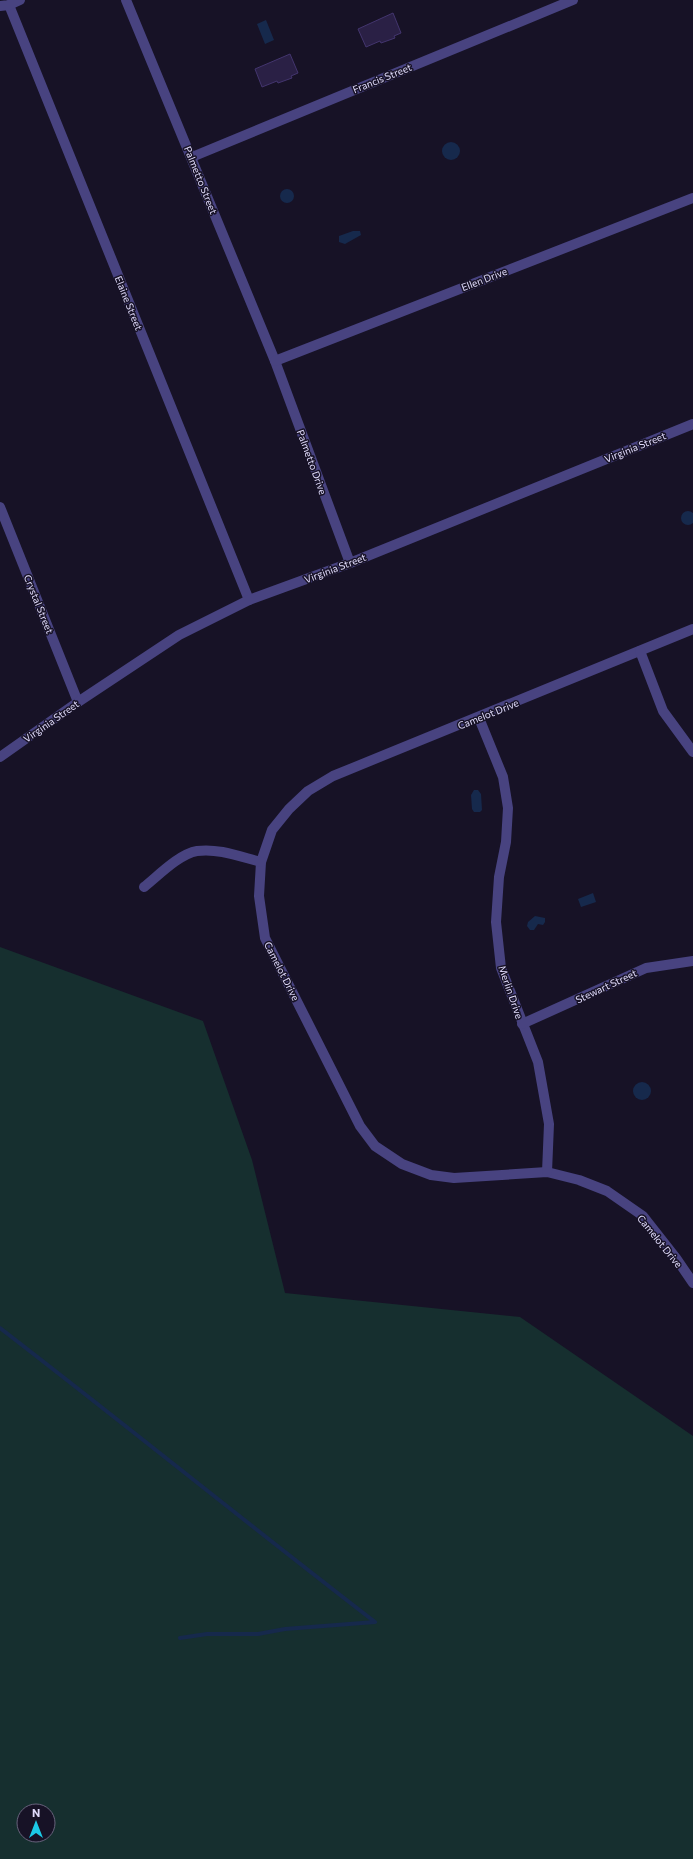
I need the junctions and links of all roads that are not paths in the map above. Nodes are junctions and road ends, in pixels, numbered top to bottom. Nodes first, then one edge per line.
1 (20, 0) edge
2 (126, 0) edge
3 (573, 0) edge
4 (4, 6) edge
5 (192, 157) junction
6 (693, 198) edge
7 (275, 360) junction
8 (693, 424) edge
9 (0, 507) edge
10 (350, 563) junction
11 (249, 600) junction
12 (693, 629) edge
13 (640, 651) junction
14 (78, 702) junction
15 (479, 718) junction
16 (693, 752) edge
17 (0, 757) edge
18 (261, 862) junction
19 (144, 887) dead end
20 (693, 961) edge
21 (522, 1024) junction
22 (547, 1172) junction
23 (693, 1283) edge

1 - 4 street
2 - 5 street, Palmetto Street
3 - 5 street, Francis Street
4 - 11 street, Elaine Street
5 - 7 street, Palmetto Street
6 - 7 street, Ellen Drive
7 - 10 street, Palmetto Drive
8 - 10 street, Virginia Street
9 - 14 street, Crystal Street
10 - 11 street, Virginia Street
11 - 14 street, Virginia Street
12 - 13 street, Camelot Drive
13 - 15 street, Camelot Drive
13 - 16 street
14 - 17 street, Virginia Street
15 - 18 street, Camelot Drive
15 - 21 street, Merlin Drive
18 - 19 street
18 - 22 street, Camelot Drive
20 - 21 street, Stewart Street
21 - 22 street, Merlin Drive
22 - 23 street, Camelot Drive

